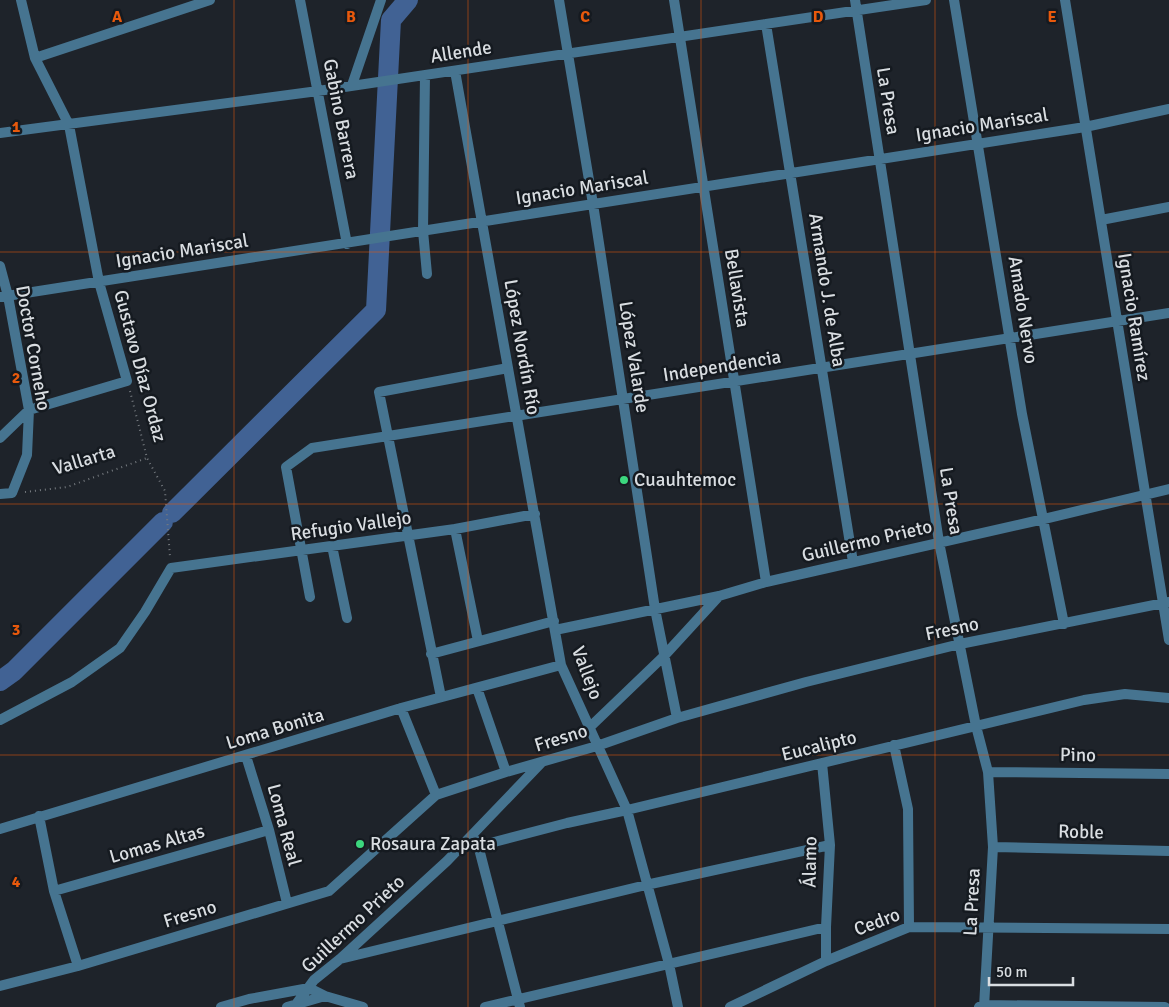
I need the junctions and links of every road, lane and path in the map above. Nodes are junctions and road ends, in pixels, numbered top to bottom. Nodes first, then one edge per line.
1 (21, 0) edge
2 (210, 0) edge
3 (300, 0) edge
4 (381, 0) edge
5 (559, 0) edge
6 (674, 0) edge
7 (926, 0) edge
8 (954, 0) edge
9 (1065, 0) edge
10 (856, 5) edge
11 (766, 24) junction
12 (680, 37) junction
13 (568, 54) junction
14 (35, 58) junction
15 (455, 71) junction
16 (421, 76) junction
17 (357, 85) junction
18 (318, 92) junction
19 (1169, 109) edge
20 (69, 126) junction
21 (1086, 127) junction
22 (0, 133) edge
23 (978, 144) junction
24 (880, 159) junction
25 (790, 173) junction
26 (703, 187) junction
27 (593, 204) junction
28 (1169, 207) edge
29 (1101, 220) junction
30 (482, 222) junction
31 (420, 232) junction
32 (351, 243) junction
33 (0, 266) edge
34 (428, 274) dead end
35 (99, 282) junction
36 (4, 296) edge
37 (1169, 313) edge
38 (1117, 321) junction
39 (1010, 338) junction
40 (910, 354) junction
41 (508, 368) junction
42 (822, 368) junction
43 (127, 381) junction
44 (734, 381) junction
45 (623, 400) junction
46 (29, 410) junction
47 (517, 416) junction
48 (388, 437) junction
49 (0, 438) edge
50 (147, 458) junction
51 (1169, 488) edge
52 (12, 493) junction
53 (1145, 493) junction
54 (0, 494) edge
55 (535, 514) junction
56 (1044, 519) junction
57 (455, 529) junction
58 (407, 536) junction
59 (939, 542) junction
60 (332, 546) junction
61 (302, 551) junction
62 (853, 562) junction
63 (171, 568) junction
64 (766, 582) junction
65 (719, 596) junction
66 (310, 597) dead end
67 (1166, 603) edge
68 (655, 609) junction
69 (347, 618) dead end
70 (1064, 624) junction
71 (555, 625) junction
72 (1169, 640) edge
73 (478, 641) junction
74 (960, 644) junction
75 (431, 654) junction
76 (664, 656) junction
77 (561, 665) junction
78 (477, 688) junction
79 (441, 697) junction
80 (1169, 698) edge
81 (401, 708) junction
82 (677, 718) junction
83 (0, 720) edge
84 (976, 726) junction
85 (590, 727) junction
86 (894, 745) junction
87 (597, 746) junction
88 (246, 756) junction
89 (542, 762) junction
90 (822, 763) junction
91 (506, 772) junction
92 (988, 772) junction
93 (1169, 774) edge
94 (436, 795) junction
95 (627, 810) junction
96 (39, 816) junction
97 (0, 829) edge
98 (269, 830) junction
99 (475, 831) junction
100 (830, 845) junction
101 (478, 846) junction
102 (993, 847) junction
103 (1169, 852) edge
104 (646, 884) junction
105 (54, 891) junction
106 (287, 903) junction
107 (498, 922) junction
108 (909, 926) junction
109 (989, 926) junction
110 (826, 928) junction
111 (1169, 930) edge
112 (340, 959) junction
113 (826, 961) junction
114 (669, 964) junction
115 (78, 966) junction
116 (0, 986) edge
117 (309, 988) junction
118 (326, 996) junction
119 (519, 1003) edge
120 (292, 1006) edge
121 (982, 1006) edge
122 (221, 1007) edge
123 (328, 1007) edge
124 (363, 1007) edge
125 (484, 1007) edge
126 (678, 1007) edge
127 (730, 1007) edge
128 (1165, 1007) edge

1 - 14 street, Gustavo Díaz Ordaz
2 - 14 street
3 - 18 street, Gabino Barrera
4 - 17 street
5 - 13 street, López Valarde
6 - 12 street, Bellavista
7 - 10 street, Allende
8 - 23 street, Amado Nervo
9 - 21 street, Ignacio Ramírez
10 - 11 street, Allende
10 - 24 street, La Presa
11 - 12 street, Allende
11 - 25 street, Armando J. de Alba
12 - 13 street, Allende
12 - 26 street, Bellavista
13 - 15 street, Allende
13 - 27 street, López Valarde
14 - 20 street, Gustavo Díaz Ordaz
15 - 16 street, Allende
15 - 30 street, López Nordín Río
16 - 17 street, Allende
16 - 31 street
17 - 18 street, Allende
18 - 20 street, Allende
18 - 32 street, Gabino Barrera
19 - 21 street, Ignacio Mariscal
20 - 22 street, Allende
20 - 35 street, Gustavo Díaz Ordaz
21 - 23 street, Ignacio Mariscal
21 - 29 street, Ignacio Ramírez
23 - 24 street, Ignacio Mariscal
23 - 39 street, Amado Nervo
24 - 25 street, Ignacio Mariscal
24 - 40 street, La Presa
25 - 26 street, Ignacio Mariscal
25 - 42 street, Armando J. de Alba
26 - 27 street, Ignacio Mariscal
26 - 44 street, Bellavista
27 - 30 street, Ignacio Mariscal
27 - 45 street, López Valarde
28 - 29 street
29 - 38 street, Ignacio Ramírez
30 - 31 street, Ignacio Mariscal
30 - 41 street, López Nordín Río
31 - 32 street, Ignacio Mariscal
31 - 34 street
32 - 35 street, Ignacio Mariscal
33 - 36 street, Doctor Corneho
35 - 36 street, Ignacio Mariscal
35 - 43 street, Gustavo Díaz Ordaz
36 - 46 street, Doctor Corneho
37 - 38 street, Independencia
38 - 39 street, Independencia
38 - 53 street, Ignacio Ramírez
39 - 40 street, Independencia
39 - 56 street, Amado Nervo
40 - 42 street, Independencia
40 - 59 street, La Presa
41 - 47 street, López Nordín Río
41 - 48 street
42 - 44 street, Independencia
42 - 62 street, Armando J. de Alba
43 - 46 street
43 - 50 path, Gustavo Díaz Ordaz
44 - 45 street, Independencia
44 - 64 street, Bellavista
45 - 47 street, Independencia
45 - 68 street, López Valarde
46 - 49 street
46 - 52 street, Doctor Corneho
47 - 48 street, Independencia
47 - 55 street, López Nordín Río
48 - 58 street
48 - 61 street, Independencia
50 - 52 path, Vallarta
50 - 63 path, Gustavo Díaz Ordaz
51 - 53 street, Guillermo Prieto
52 - 54 street
53 - 56 street, Guillermo Prieto
53 - 67 street, Ignacio Ramírez
55 - 57 street, Refugio Vallejo
55 - 71 street, López Nordín Río
56 - 59 street, Guillermo Prieto
56 - 70 street, Amado Nervo
57 - 58 street, Refugio Vallejo
57 - 73 street
58 - 60 street, Refugio Vallejo
58 - 75 street
59 - 62 street, Guillermo Prieto
59 - 74 street, La Presa
60 - 61 street, Refugio Vallejo
60 - 69 street
61 - 63 street, Refugio Vallejo
61 - 66 street
62 - 64 street, Guillermo Prieto
63 - 83 street
64 - 65 street, Guillermo Prieto
65 - 68 street, Guillermo Prieto
65 - 76 street
67 - 70 street, Fresno
67 - 72 street, Ignacio Ramírez
68 - 71 street, Guillermo Prieto
68 - 76 street, López Valarde
70 - 74 street, Fresno
71 - 73 street, Guillermo Prieto
71 - 77 street, Vallejo
73 - 75 street, Guillermo Prieto
74 - 82 street, Fresno
74 - 84 street, La Presa
75 - 79 street
76 - 82 street, López Valarde
76 - 85 street
77 - 78 street, Loma Bonita
77 - 85 street, Vallejo
78 - 79 street, Loma Bonita
78 - 91 street
79 - 81 street, Loma Bonita
80 - 84 street, Eucalipto
81 - 88 street, Loma Bonita
81 - 94 street
82 - 87 street, Fresno
84 - 86 street, Eucalipto
84 - 92 street, La Presa
85 - 87 street, Vallejo
86 - 90 street, Eucalipto
86 - 108 street
87 - 89 street, Fresno
87 - 95 street, Vallejo
88 - 96 street, Loma Bonita
88 - 98 street, Loma Real
89 - 91 street, Fresno
89 - 99 street, Guillermo Prieto
90 - 95 street, Eucalipto
90 - 100 street, Álamo
91 - 94 street, Fresno
92 - 93 street, Pino
92 - 102 street, La Presa
94 - 106 street, Fresno
95 - 101 street, Eucalipto
95 - 104 street, Vallejo
96 - 97 street, Loma Bonita
96 - 105 street
98 - 105 street, Lomas Altas
98 - 106 street, Loma Real
99 - 101 street
99 - 112 street, Guillermo Prieto
100 - 104 street
100 - 110 street, Álamo
101 - 107 street
102 - 103 street, Roble
102 - 109 street, La Presa
104 - 107 street
104 - 114 street, Vallejo
105 - 115 street
106 - 115 street, Fresno
107 - 112 street
107 - 119 street
108 - 109 street, Cedro
108 - 113 street, Cedro
109 - 111 street, Cedro
109 - 121 street, La Presa
110 - 113 street, Álamo
110 - 114 street
112 - 117 street, Guillermo Prieto
113 - 127 street, Cedro
114 - 119 street
114 - 126 street, Vallejo
115 - 116 street, Fresno
117 - 118 street
117 - 120 street, Guillermo Prieto
117 - 122 street
118 - 120 street
118 - 123 street
118 - 124 street
119 - 125 street
121 - 128 street

